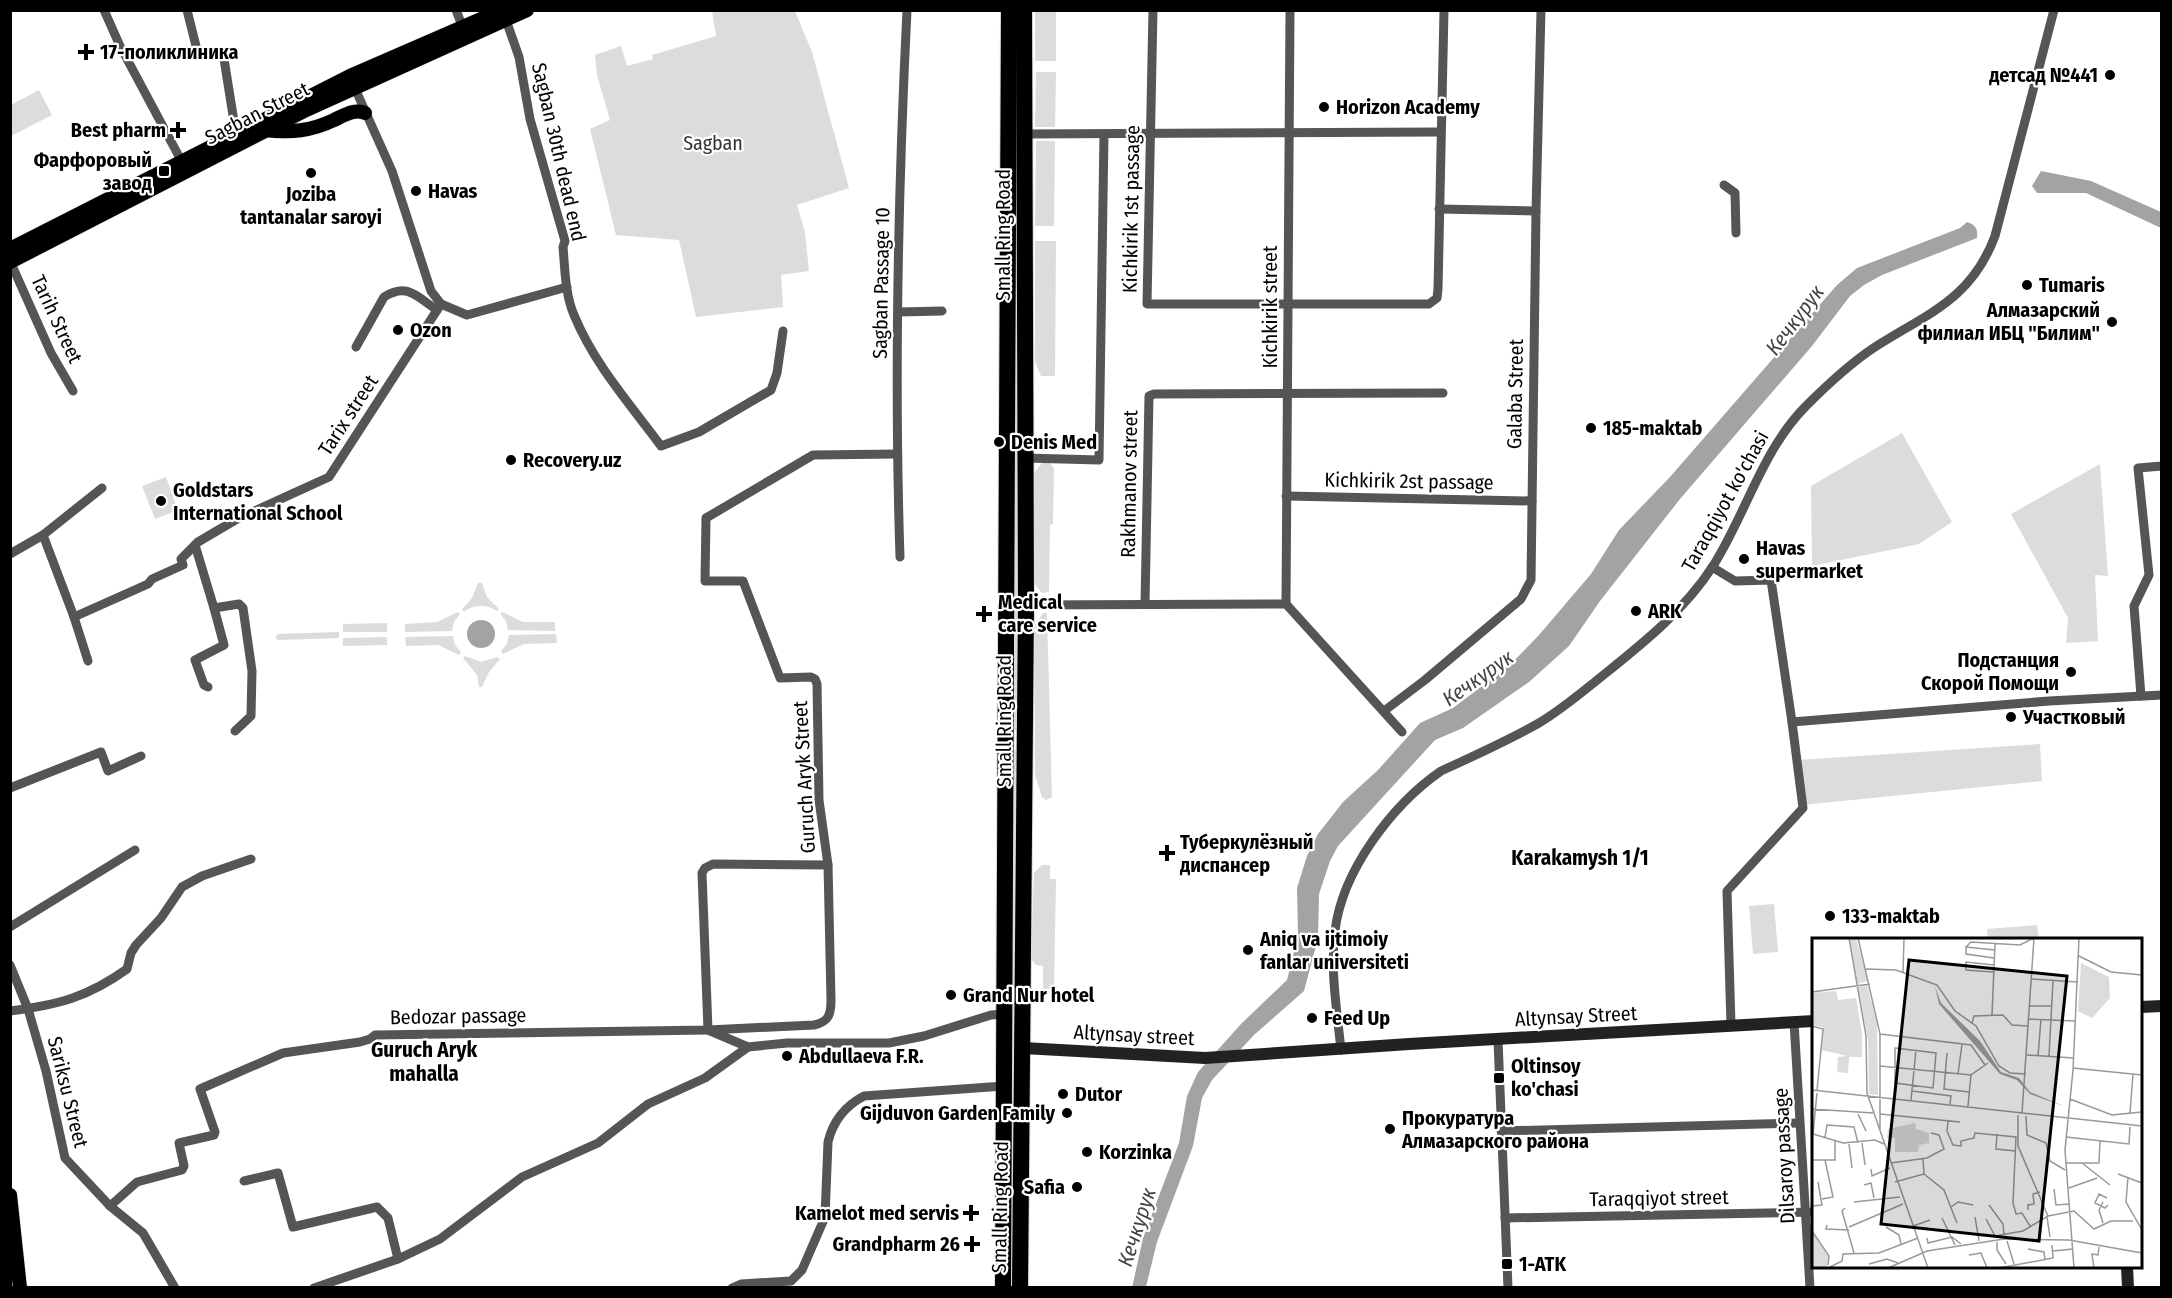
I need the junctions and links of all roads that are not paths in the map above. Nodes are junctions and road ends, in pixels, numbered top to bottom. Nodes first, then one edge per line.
1 (104, 10) edge
2 (187, 10) edge
3 (456, 10) edge
4 (527, 10) edge
5 (907, 10) edge
6 (1009, 10) edge
7 (1024, 10) edge
8 (1153, 10) edge
9 (1290, 10) edge
10 (1444, 10) edge
11 (1541, 10) edge
12 (2054, 10) edge
13 (504, 15) edge
14 (464, 27) junction
15 (1017, 44) junction
16 (352, 82) junction
17 (365, 113) junction
18 (265, 130) junction
19 (1440, 132) junction
20 (1151, 133) junction
21 (1289, 133) junction
22 (236, 134) junction
23 (1024, 134) junction
24 (1104, 134) junction
25 (182, 162) junction
26 (1724, 185) dead end
27 (1439, 209) junction
28 (1536, 211) junction
29 (1736, 233) dead end
30 (1016, 245) junction
31 (10, 249) edge
32 (11, 262) edge
33 (567, 287) junction
34 (1288, 304) junction
35 (439, 307) junction
36 (942, 311) dead end
37 (898, 312) junction
38 (783, 331) dead end
39 (356, 347) dead end
40 (73, 391) dead end
41 (1443, 393) dead end
42 (1288, 395) junction
43 (897, 454) junction
44 (1025, 458) junction
45 (2162, 466) edge
46 (102, 488) dead end
47 (1286, 496) junction
48 (1532, 501) junction
49 (43, 535) junction
50 (195, 545) junction
51 (10, 554) edge
52 (900, 557) dead end
53 (1712, 567) junction
54 (1145, 604) junction
55 (1286, 604) junction
56 (1026, 605) junction
57 (214, 608) junction
58 (74, 617) junction
59 (88, 661) dead end
60 (208, 687) dead end
61 (2162, 695) edge
62 (2141, 696) junction
63 (1383, 711) junction
64 (1792, 722) junction
65 (235, 731) dead end
66 (1402, 732) dead end
67 (1006, 745) junction
68 (1025, 745) junction
69 (141, 756) dead end
70 (10, 788) edge
71 (135, 850) dead end
72 (251, 859) dead end
73 (828, 865) junction
74 (10, 927) edge
75 (10, 965) edge
76 (2142, 1006) edge
77 (2162, 1006) edge
78 (28, 1009) junction
79 (10, 1011) edge
80 (1004, 1014) junction
81 (1812, 1021) edge
82 (1794, 1022) junction
83 (1731, 1025) junction
84 (814, 1026) joint
85 (708, 1030) junction
86 (1498, 1040) junction
87 (748, 1047) junction
88 (1023, 1048) junction
89 (1341, 1050) junction
90 (1242, 1056) joint
91 (1004, 1086) junction
92 (1799, 1123) junction
93 (1501, 1131) junction
94 (1012, 1180) junction
95 (244, 1181) dead end
96 (10, 1195) edge
97 (110, 1206) junction
98 (1809, 1213) edge
99 (1505, 1218) junction
100 (12, 1225) edge
101 (398, 1259) junction
102 (2127, 1268) edge
103 (21, 1287) edge
104 (175, 1287) edge
105 (314, 1287) edge
106 (732, 1287) edge
107 (1003, 1287) edge
108 (1020, 1287) edge
109 (1508, 1287) edge
110 (1810, 1287) edge
111 (2128, 1287) edge

1 - 25 street
2 - 22 street
3 - 14 street
4 - 13 main road, Sagban Street
5 - 37 street, Sagban Passage 10
6 - 15 highway, Small Ring Road
7 - 15 highway, Small Ring Road
8 - 20 street, Kichkirik 1st passage
9 - 21 street, Kichkirik street
10 - 19 street
11 - 28 street, Galaba Street
12 - 53 street, Taraqqiyot ko'chasi
13 - 14 main road, Sagban Street
13 - 16 main road, Sagban Street
13 - 33 street, Sagban 30th dead end
14 - 16 main road, Sagban Street
15 - 23 highway, Small Ring Road
15 - 30 highway, Small Ring Road
16 - 17 street
16 - 18 main road, Sagban Street
16 - 22 main road, Sagban Street
17 - 18 main road
17 - 35 street
18 - 32 main road, Sagban Street
19 - 21 street
19 - 27 street
20 - 21 street
20 - 24 street
20 - 34 street, Kichkirik 1st passage
21 - 34 street, Kichkirik street
22 - 25 main road, Sagban Street
23 - 24 street
23 - 30 highway, Small Ring Road
24 - 44 street
25 - 31 main road, Sagban Street
26 - 29 street
27 - 28 street
27 - 34 street
28 - 48 street, Galaba Street
30 - 44 highway, Small Ring Road
30 - 67 highway, Small Ring Road
32 - 40 street, Tarih Street
33 - 35 street
33 - 38 street, Sagban 30th dead end
34 - 42 street, Kichkirik street
35 - 39 street
35 - 50 street, Tarix street
36 - 37 street
37 - 43 street, Sagban Passage 10
41 - 42 street
42 - 47 street, Kichkirik street
42 - 54 street, Rakhmanov street
43 - 52 street, Sagban Passage 10
43 - 73 street, Guruch Aryk Street
44 - 56 highway, Small Ring Road
45 - 62 street
46 - 49 street
47 - 48 street, Kichkirik 2st passage
47 - 55 street, Kichkirik street
48 - 63 street, Galaba Street
49 - 51 street
49 - 58 street
50 - 57 street
50 - 58 street, Tarix street
53 - 64 street
53 - 89 street, Taraqqiyot ko'chasi
54 - 55 street
54 - 56 street
55 - 63 street
56 - 68 highway, Small Ring Road
57 - 60 street
57 - 65 street
58 - 59 street
61 - 62 street
62 - 64 street
63 - 66 street
64 - 83 street
67 - 68 highway
67 - 80 highway, Small Ring Road
68 - 88 highway, Small Ring Road
69 - 70 street
71 - 74 street
72 - 78 street
73 - 84 street, Guruch Aryk Street
73 - 85 street
75 - 78 street, Sariksu Street
76 - 77 street
78 - 79 street
78 - 97 street, Sariksu Street
80 - 87 street
80 - 91 highway, Small Ring Road
81 - 82 street, Altynsay Street
82 - 83 street, Altynsay Street
82 - 92 street, Dilsaroy passage
83 - 86 street, Altynsay Street
84 - 85 street, Bedozar passage
85 - 87 street
85 - 97 street, Bedozar passage
86 - 89 street, Altynsay Street
86 - 93 street
87 - 101 street
88 - 90 street, Altynsay street
88 - 94 highway, Small Ring Road
89 - 90 street, Altynsay Street
91 - 94 highway, Small Ring Road
91 - 106 street
92 - 93 street
92 - 98 street, Dilsaroy passage
93 - 99 street
94 - 107 highway, Small Ring Road
94 - 108 highway, Small Ring Road
95 - 101 street
96 - 100 main road
97 - 104 street, Sariksu Street
98 - 99 street, Taraqqiyot street
98 - 110 street, Dilsaroy passage
99 - 109 street
100 - 103 main road
101 - 105 street
102 - 111 street

